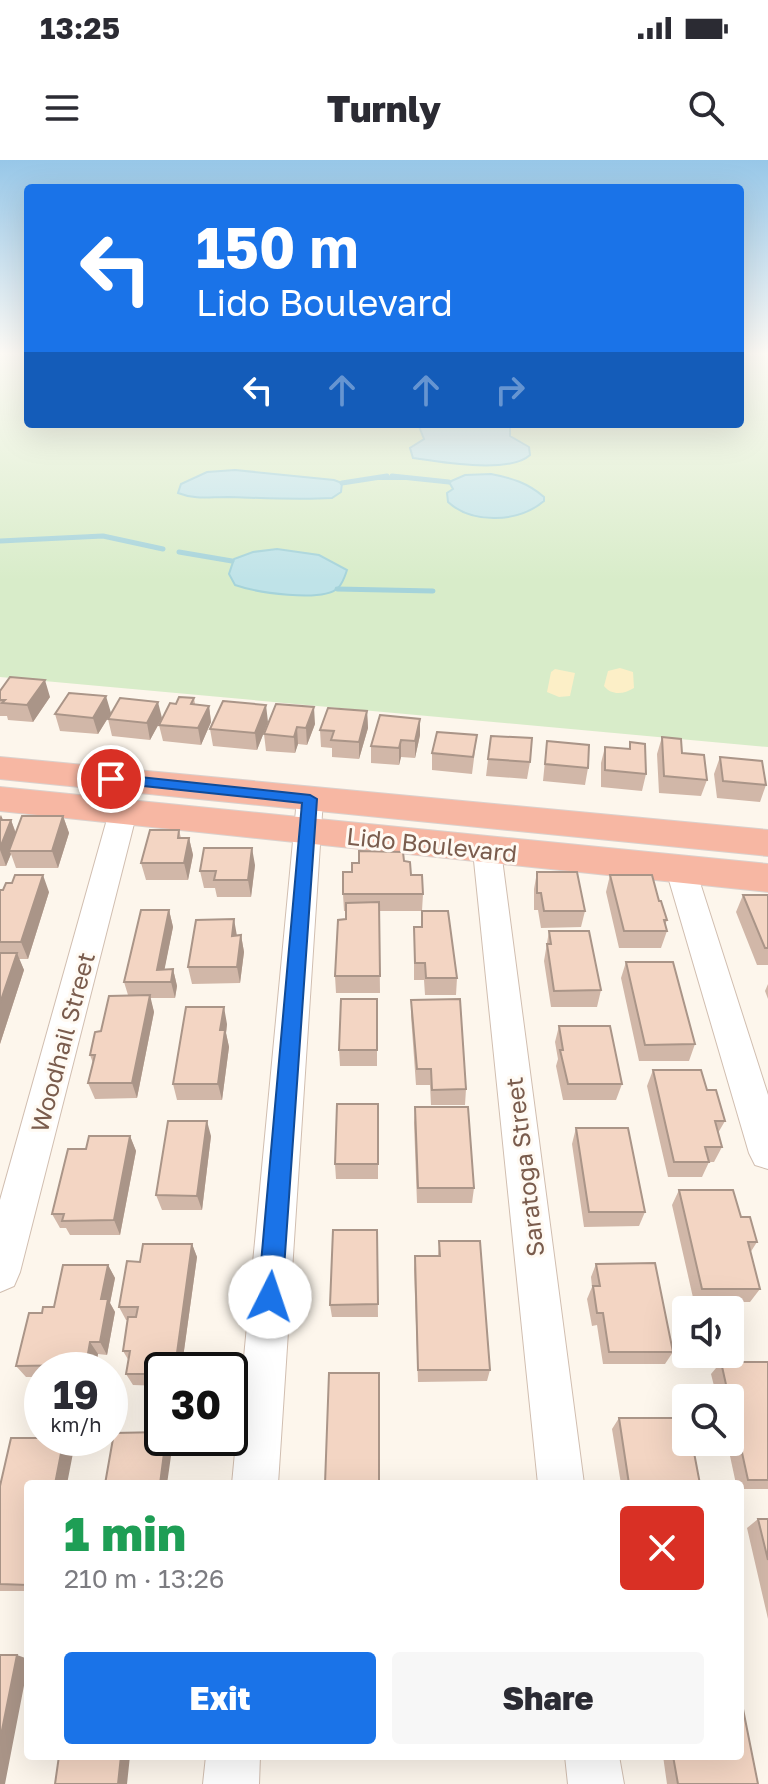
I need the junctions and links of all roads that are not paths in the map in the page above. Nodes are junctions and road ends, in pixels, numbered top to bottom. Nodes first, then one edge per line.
1 (0, 768) edge
2 (0, 799) edge
3 (123, 812) junction
4 (308, 815) junction
5 (768, 843) edge
6 (487, 851) junction
7 (681, 870) junction
8 (768, 878) edge
9 (768, 1153) edge
10 (0, 1272) edge
11 (255, 1480) edge
12 (561, 1480) edge
13 (233, 1760) edge
14 (593, 1760) edge
15 (231, 1784) edge
16 (596, 1784) edge

1 - 4 highway, Lido Boulevard
2 - 3 highway, Lido Boulevard
3 - 4 highway, Lido Boulevard
3 - 10 street, Woodhail Street
4 - 5 highway, Lido Boulevard
4 - 6 highway, Lido Boulevard
4 - 11 street
6 - 7 highway, Lido Boulevard
6 - 12 street, Saratoga Street
7 - 8 highway, Lido Boulevard
7 - 9 street
13 - 15 street
14 - 16 street

